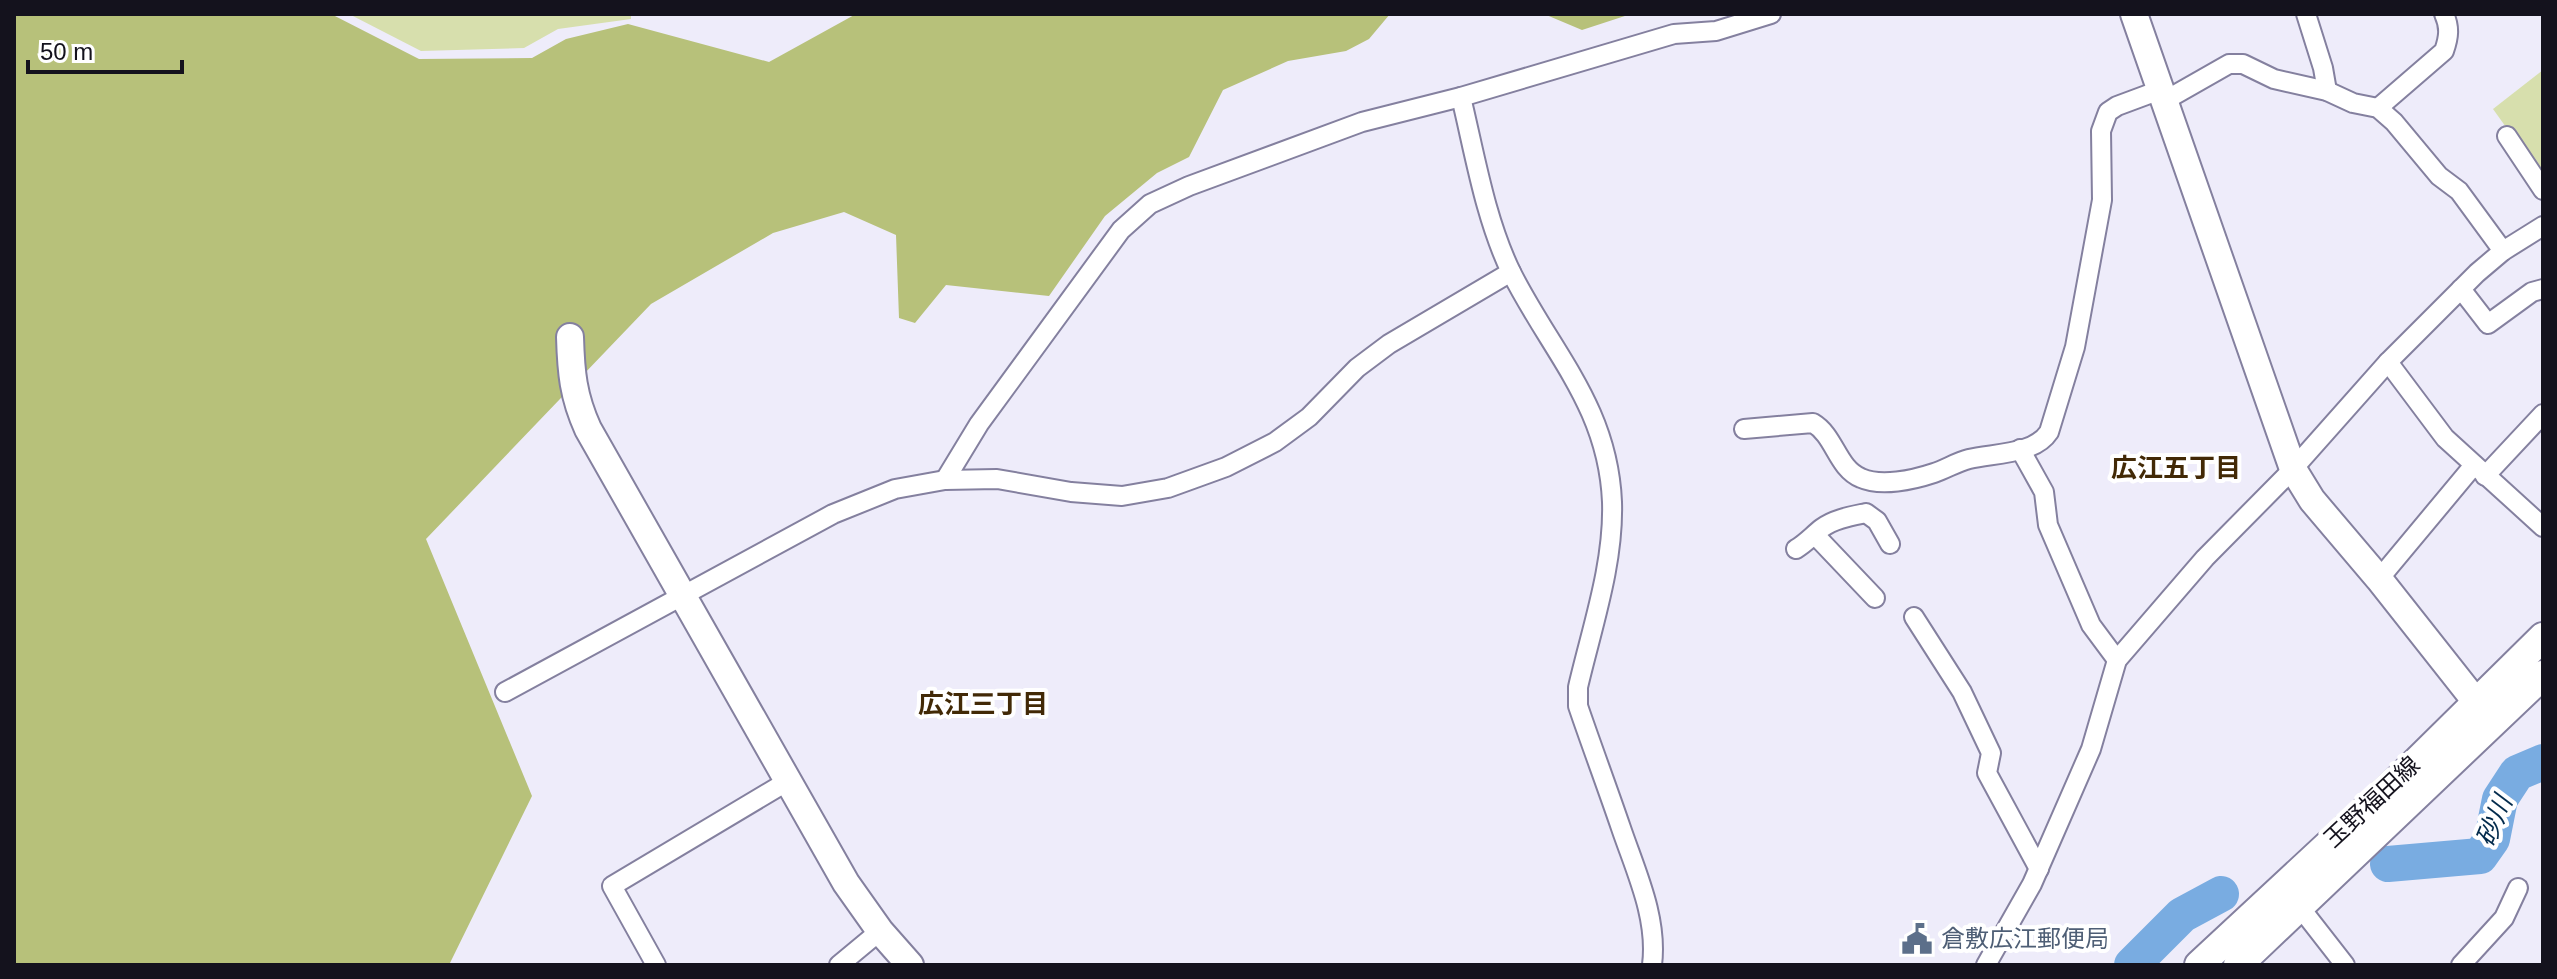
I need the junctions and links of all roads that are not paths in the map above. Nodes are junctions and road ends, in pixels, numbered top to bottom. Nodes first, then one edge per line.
1 (1771, 14) edge
2 (2134, 14) edge
3 (2306, 14) edge
4 (2444, 14) edge
5 (2327, 91) junction
6 (2162, 95) junction
7 (1461, 97) junction
8 (2378, 108) junction
9 (2507, 136) dead end
10 (2543, 190) edge
11 (2543, 226) edge
12 (2503, 251) junction
13 (1511, 272) junction
14 (2461, 289) junction
15 (2543, 289) edge
16 (570, 337) dead end
17 (2388, 362) junction
18 (2543, 414) edge
19 (1744, 429) dead end
20 (2020, 449) junction
21 (2293, 469) junction
22 (2480, 470) junction
23 (945, 480) junction
24 (1876, 482) junction
25 (1866, 513) junction
26 (2543, 527) edge
27 (1816, 536) junction
28 (1890, 544) dead end
29 (1796, 549) dead end
30 (2379, 579) junction
31 (683, 596) junction
32 (1875, 598) dead end
33 (1914, 617) dead end
34 (2539, 657) edge
35 (2117, 660) junction
36 (505, 692) dead end
37 (2485, 712) junction
38 (788, 781) junction
39 (2039, 869) junction
40 (2518, 888) dead end
41 (2299, 906) junction
42 (880, 931) junction
43 (656, 965) edge
44 (839, 965) edge
45 (910, 965) edge
46 (1652, 965) edge
47 (1986, 965) edge
48 (2199, 965) edge
49 (2238, 965) edge
50 (2345, 965) edge
51 (2461, 965) edge

1 - 7 street
2 - 6 street
3 - 5 street
4 - 8 street
5 - 6 street
5 - 8 street
6 - 20 street
6 - 21 street
7 - 13 street
7 - 23 street
8 - 12 street
9 - 10 street
11 - 12 street
12 - 14 street
13 - 23 street
13 - 46 street
14 - 15 street
14 - 17 street
16 - 31 street
17 - 21 street
17 - 22 street
18 - 22 street
19 - 24 street
20 - 24 street
20 - 35 street
21 - 30 street
21 - 35 street
22 - 26 street
22 - 30 street
23 - 31 street
24 - 25 street
25 - 27 street
25 - 28 street
27 - 29 street
27 - 32 street
30 - 37 street
31 - 36 street
31 - 38 street
33 - 39 street
34 - 37 main road, 玉野福田線
35 - 39 street
37 - 41 main road, 玉野福田線
37 - 48 main road, 玉野福田線
38 - 42 street
38 - 43 street
39 - 47 street
40 - 51 street
41 - 49 main road, 玉野福田線
41 - 50 street
42 - 44 street
42 - 45 street

